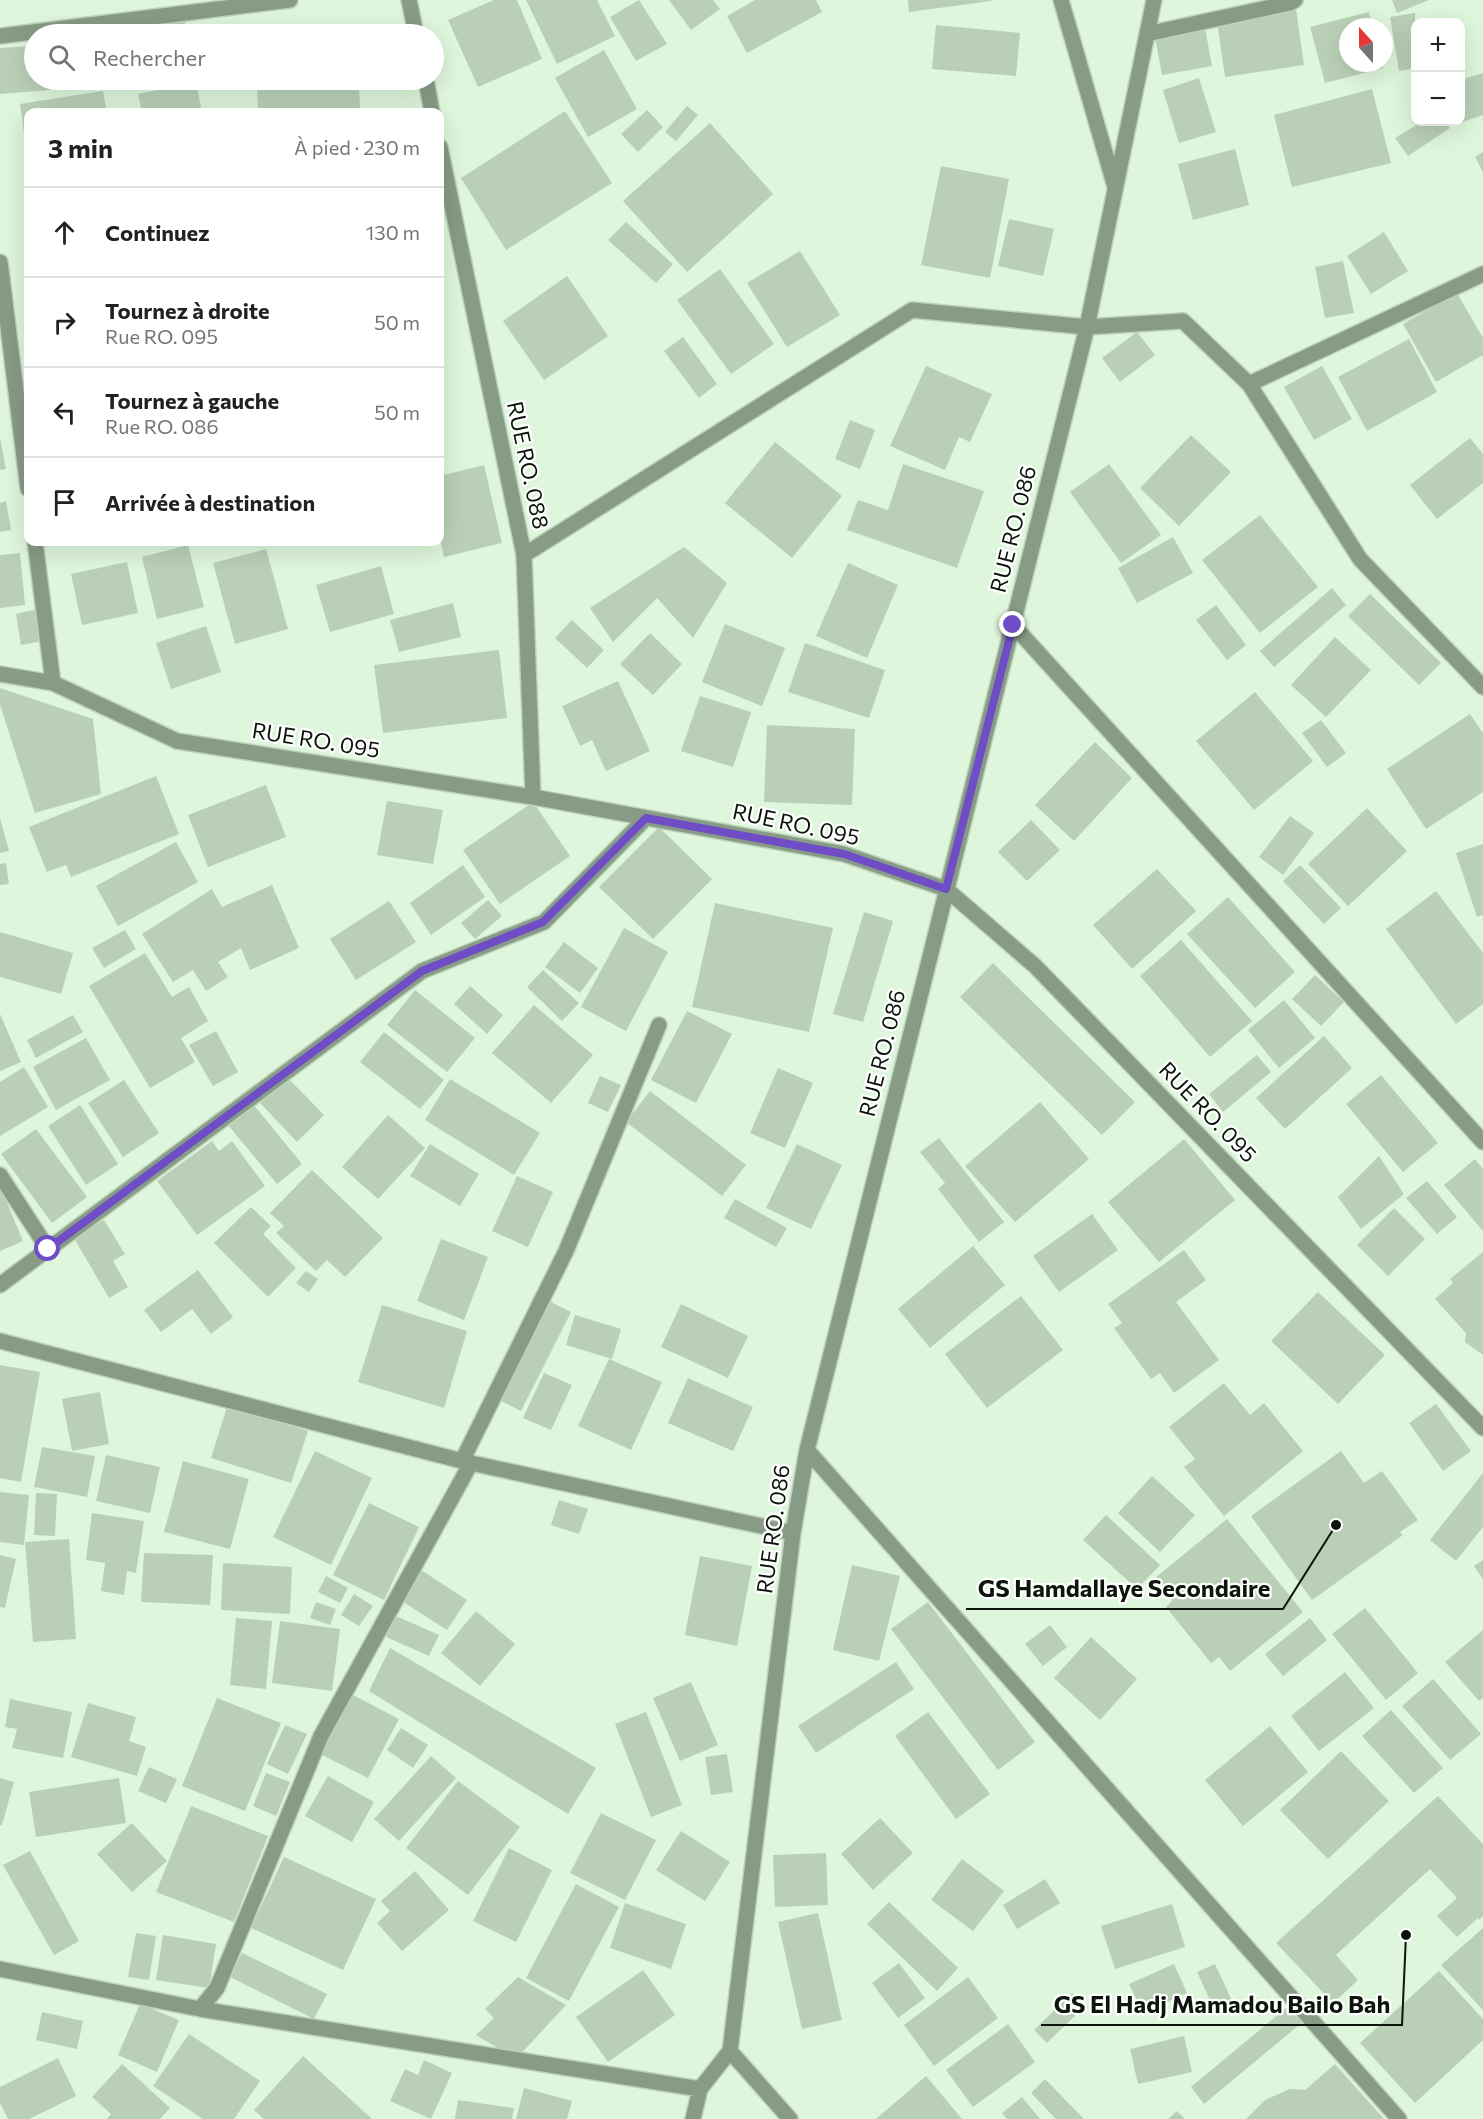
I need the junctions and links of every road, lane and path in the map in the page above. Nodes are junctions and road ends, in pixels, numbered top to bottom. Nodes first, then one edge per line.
1 (290, 0) edge
2 (409, 0) edge
3 (1060, 0) edge
4 (1154, 0) edge
5 (1295, 0) edge
6 (97, 24) edge
7 (414, 24) edge
8 (24, 33) edge
9 (1147, 34) junction
10 (0, 36) edge
11 (428, 90) edge
12 (431, 108) edge
13 (444, 166) edge
14 (1116, 189) junction
15 (0, 261) edge
16 (1483, 274) edge
17 (1087, 327) junction
18 (1249, 384) junction
19 (24, 456) edge
20 (36, 546) edge
21 (524, 555) junction
22 (1013, 625) junction
23 (0, 674) edge
24 (53, 683) junction
25 (1483, 687) edge
26 (532, 797) junction
27 (646, 818) junction
28 (946, 889) junction
29 (659, 1024) dead end
30 (1483, 1142) edge
31 (0, 1175) edge
32 (48, 1249) junction
33 (0, 1285) edge
34 (0, 1341) edge
35 (1483, 1428) edge
36 (807, 1450) junction
37 (466, 1462) junction
38 (793, 1533) junction
39 (0, 1969) edge
40 (200, 2009) junction
41 (730, 2051) junction
42 (700, 2089) junction
43 (693, 2119) edge
44 (790, 2119) edge
45 (1400, 2119) edge

1 - 6 street
2 - 7 street
3 - 14 street
4 - 9 street, RUE RO. 086
5 - 9 street
8 - 10 street
9 - 14 street, RUE RO. 086
11 - 12 street
13 - 21 street, RUE RO. 088
14 - 17 street, RUE RO. 086
15 - 19 street
16 - 18 street
17 - 18 street
17 - 21 street
17 - 22 street, RUE RO. 086
18 - 25 street
20 - 24 street
21 - 26 street, RUE RO. 088
22 - 28 street, RUE RO. 086
22 - 30 street
23 - 24 street, RUE RO. 095
24 - 26 street, RUE RO. 095
26 - 27 street, RUE RO. 095
27 - 28 street, RUE RO. 095
27 - 32 street
28 - 35 street, RUE RO. 095
28 - 36 street, RUE RO. 086
29 - 37 street
31 - 32 street
32 - 33 street
34 - 37 street
36 - 38 street, RUE RO. 086
36 - 45 street
37 - 38 street
37 - 40 street
38 - 41 street, RUE RO. 086
39 - 40 street
40 - 42 street
41 - 42 street
41 - 44 street
42 - 43 street

